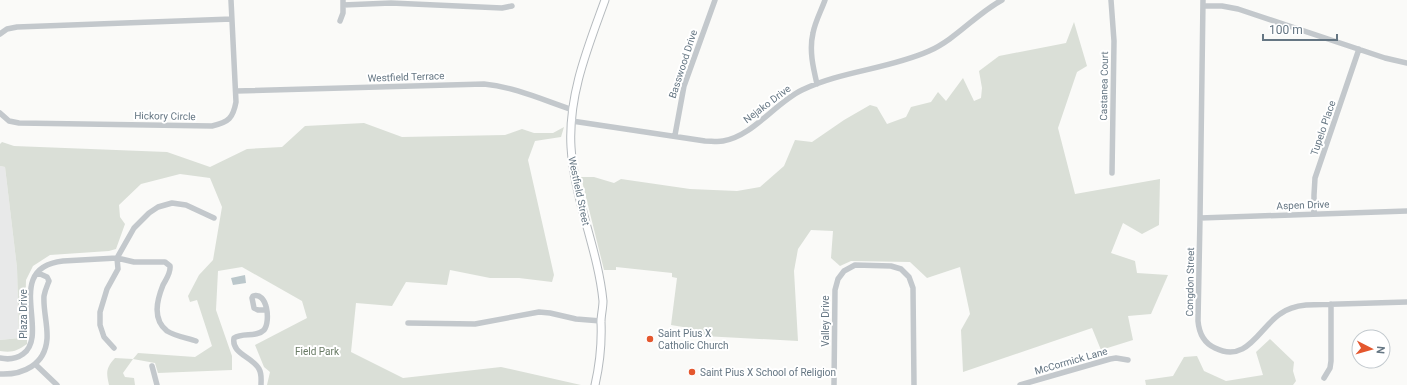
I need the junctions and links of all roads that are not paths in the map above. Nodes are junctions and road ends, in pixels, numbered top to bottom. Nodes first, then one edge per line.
1 (231, 0) edge
2 (605, 0) edge
3 (714, 0) edge
4 (825, 0) edge
5 (1002, 0) edge
6 (1111, 0) edge
7 (343, 2) edge
8 (1203, 3) edge
9 (512, 6) dead end
10 (232, 19) junction
11 (340, 21) dead end
12 (0, 34) edge
13 (1359, 49) junction
14 (1407, 63) edge
15 (818, 84) junction
16 (236, 91) junction
17 (572, 110) junction
18 (0, 113) edge
19 (572, 121) junction
20 (675, 135) junction
21 (1112, 172) dead end
22 (1407, 211) edge
23 (1314, 214) junction
24 (214, 218) dead end
25 (1200, 218) junction
26 (117, 258) junction
27 (38, 272) junction
28 (1407, 302) edge
29 (1331, 304) junction
30 (266, 310) dead end
31 (601, 321) junction
32 (408, 324) dead end
33 (196, 341) dead end
34 (114, 348) dead end
35 (0, 358) edge
36 (1128, 360) dead end
37 (36, 364) junction
38 (152, 366) dead end
39 (0, 374) edge
40 (1324, 378) dead end
41 (57, 385) edge
42 (157, 385) edge
43 (261, 385) edge
44 (595, 385) edge
45 (834, 385) edge
46 (914, 385) edge
47 (1020, 385) edge

1 - 10 street, Hickory Circle
2 - 17 main road, Westfield Street
3 - 20 street, Basswood Drive
4 - 15 street
5 - 15 street, Nejako Drive
6 - 21 street, Castanea Court
7 - 9 street
7 - 11 street
8 - 13 street
8 - 25 street, Congdon Street
10 - 12 street
10 - 16 street, Hickory Circle
13 - 14 street
13 - 23 street, Tupelo Place
15 - 20 street, Nejako Drive
16 - 17 street, Westfield Terrace
16 - 18 street, Hickory Circle
17 - 19 main road, Westfield Street
19 - 20 street, Nejako Drive
19 - 31 main road, Westfield Street
22 - 23 street, Aspen Drive
23 - 25 street, Aspen Drive
24 - 26 street
25 - 29 street, Congdon Street
26 - 27 street
26 - 33 street
26 - 34 street
27 - 35 street, Plaza Drive
27 - 37 street
28 - 29 street, Congdon Street
29 - 40 street
30 - 43 street
31 - 32 street
31 - 44 main road, Westfield Street
36 - 47 street, McCormick Lane
37 - 39 street
37 - 41 street
38 - 42 street
45 - 46 street, Valley Drive

